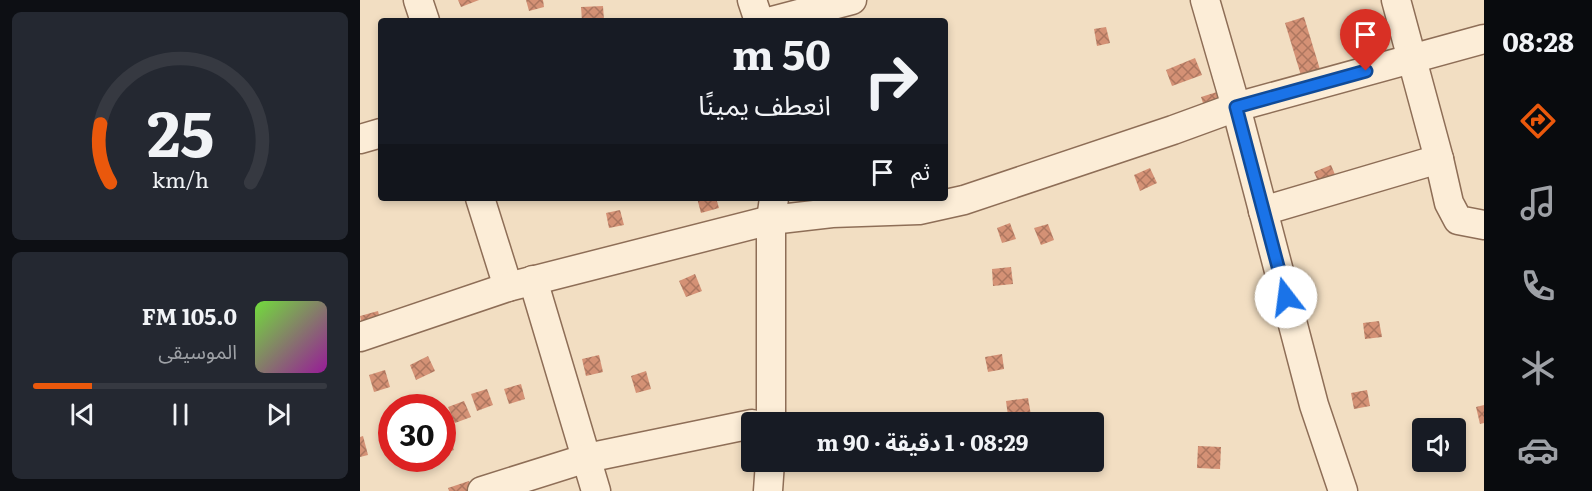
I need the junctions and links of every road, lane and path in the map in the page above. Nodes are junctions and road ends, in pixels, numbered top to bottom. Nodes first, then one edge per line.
1 (418, 0) edge
2 (752, 0) edge
3 (852, 0) edge
4 (1205, 0) edge
5 (1396, 0) edge
6 (424, 18) edge
7 (758, 18) edge
8 (783, 18) edge
9 (1484, 39) edge
10 (1412, 58) junction
11 (1236, 107) junction
12 (378, 134) edge
13 (360, 139) edge
14 (1439, 159) junction
15 (481, 201) edge
16 (773, 209) edge
17 (1263, 211) junction
18 (1484, 225) edge
19 (520, 284) junction
20 (360, 337) edge
21 (764, 412) edge
22 (741, 427) edge
23 (587, 458) junction
24 (769, 472) edge
25 (482, 491) edge
26 (596, 491) edge
27 (768, 491) edge
28 (1343, 491) edge

1 - 6 street
2 - 7 street
3 - 8 street
4 - 11 street
5 - 10 street
9 - 10 street
10 - 11 street
10 - 14 street
11 - 16 street
11 - 17 street
12 - 13 street
14 - 17 street
14 - 18 street
15 - 19 street
16 - 19 street
16 - 21 street
17 - 28 street
19 - 20 street
19 - 23 street
22 - 23 street
23 - 25 street
23 - 26 street
24 - 27 street

